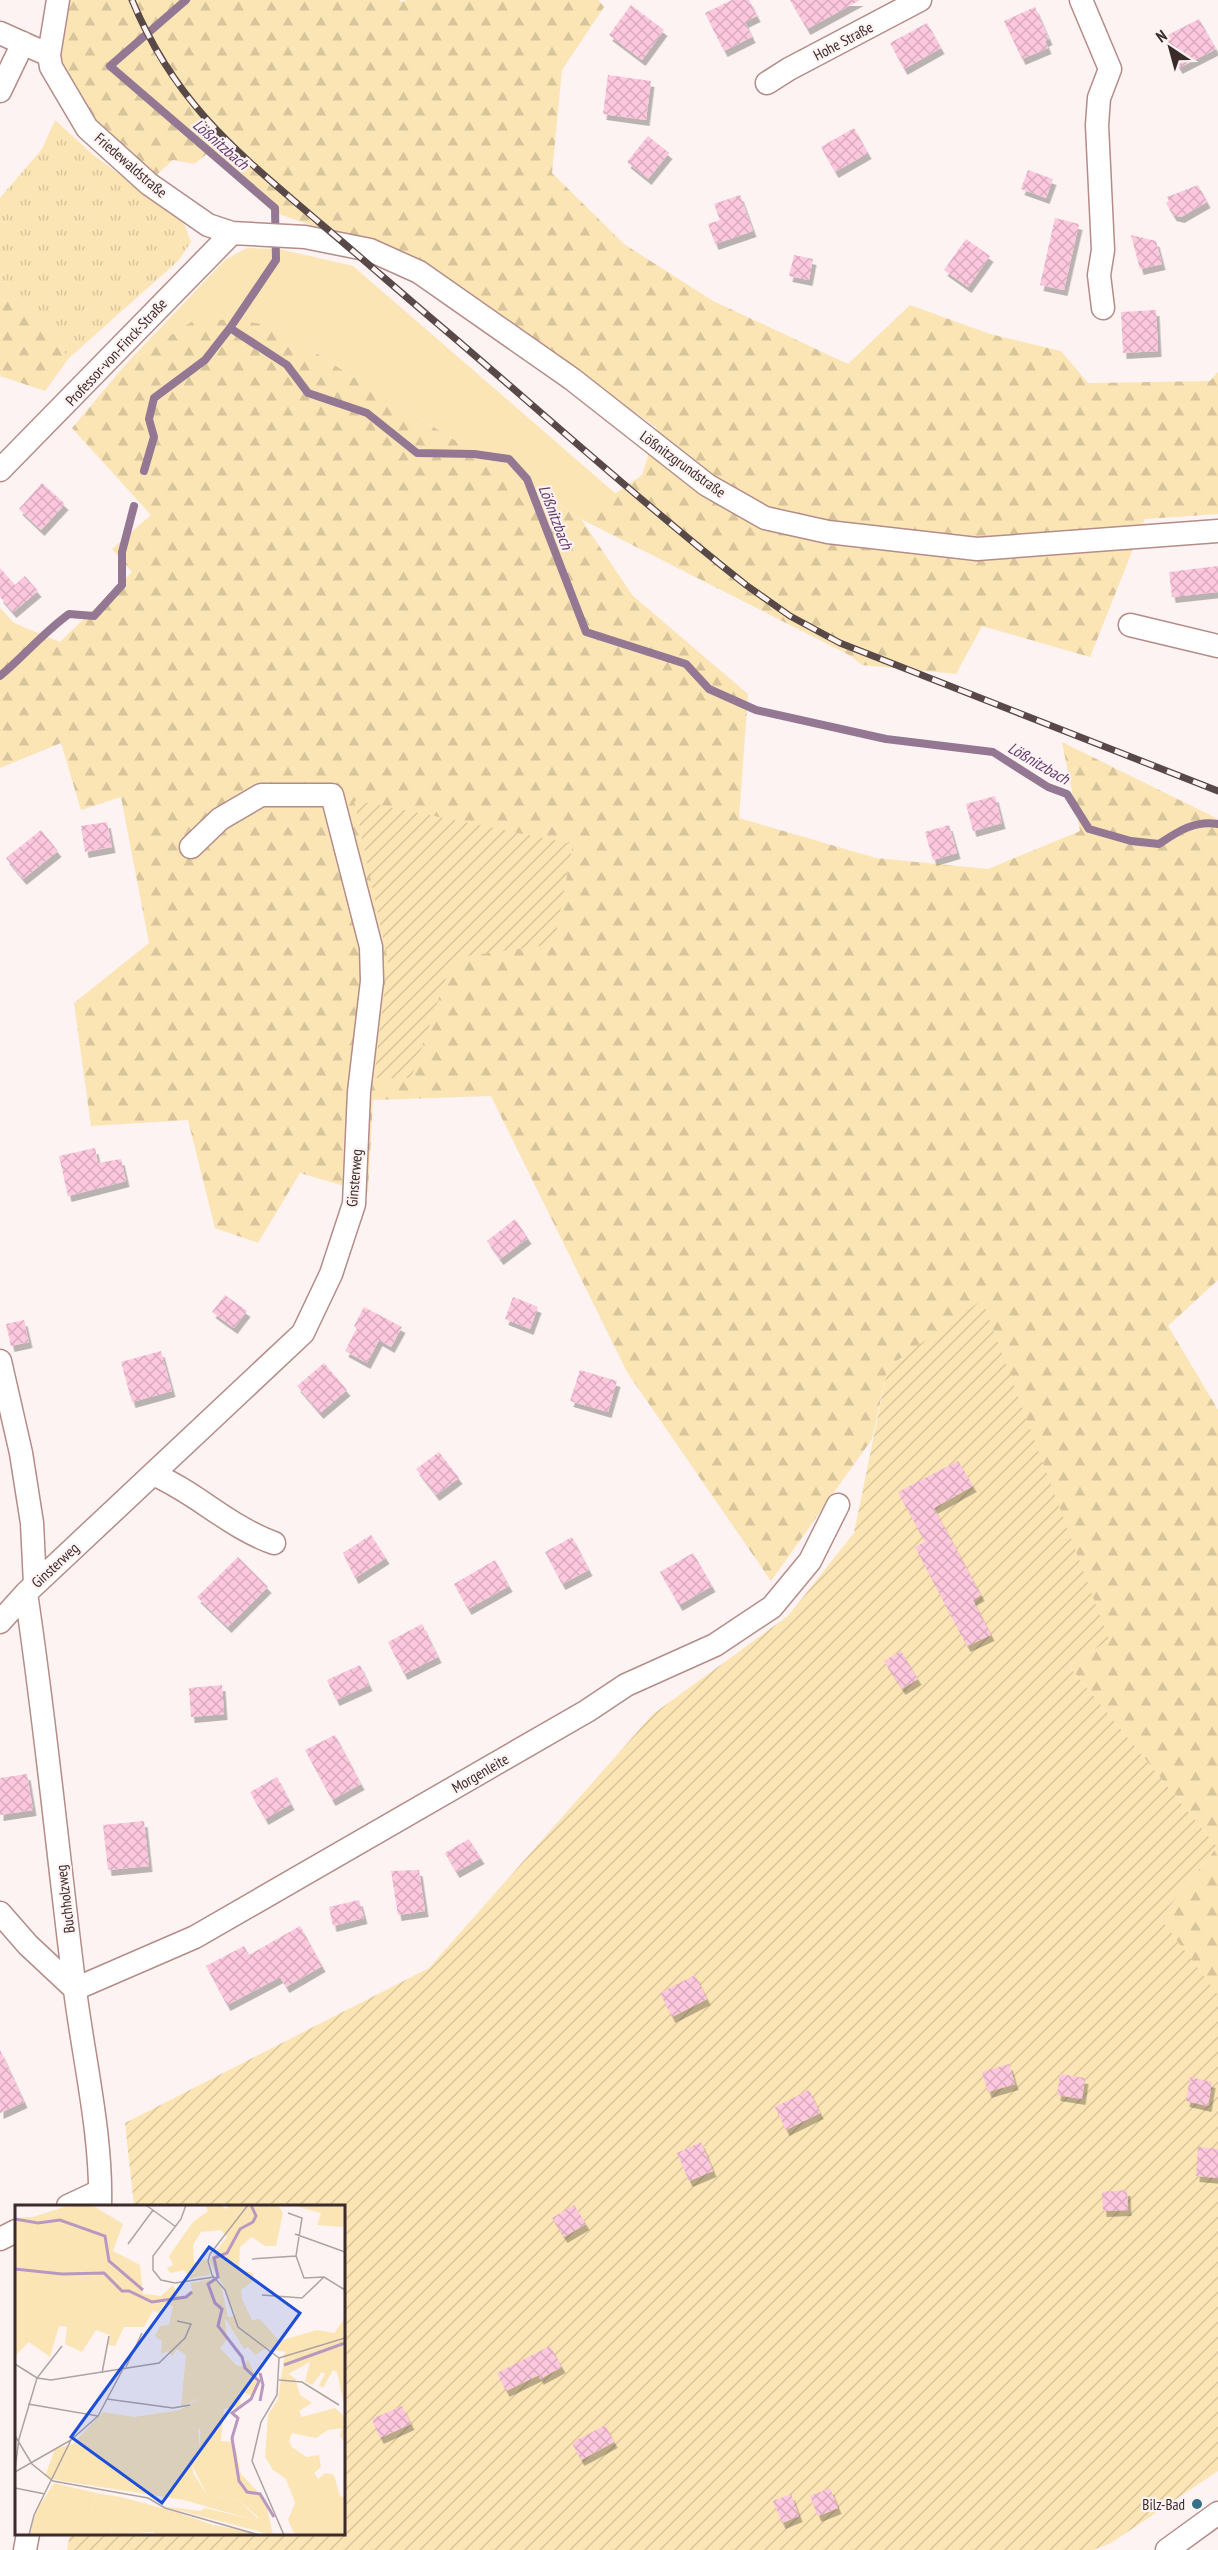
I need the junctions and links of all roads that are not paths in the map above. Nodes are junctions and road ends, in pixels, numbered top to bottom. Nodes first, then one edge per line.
1 (58, 0) edge
2 (920, 0) edge
3 (1081, 0) edge
4 (0, 33) edge
5 (23, 44) junction
6 (49, 55) junction
7 (767, 83) dead end
8 (0, 91) edge
9 (232, 233) junction
10 (1103, 308) dead end
11 (0, 470) edge
12 (1218, 531) edge
13 (1130, 625) dead end
14 (1218, 646) edge
15 (191, 847) dead end
16 (0, 1361) edge
17 (153, 1474) junction
18 (838, 1505) dead end
19 (274, 1543) dead end
20 (31, 1589) junction
21 (0, 1622) edge
22 (0, 1913) edge
23 (75, 1989) junction
24 (100, 2199) edge
25 (73, 2205) edge
26 (15, 2232) edge
27 (0, 2239) edge
28 (1218, 2513) edge
29 (28, 2535) edge
30 (25, 2550) edge
31 (1167, 2550) edge

1 - 6 street
2 - 7 street, Hohe Straße
3 - 10 street
4 - 5 street
5 - 6 street
5 - 8 street
6 - 9 street, Friedewaldstraße
9 - 11 street, Professor-von-Finck-Straße
9 - 12 street, Lößnitzgrundstraße
13 - 14 street
15 - 17 street, Ginsterweg
16 - 20 street, Buchholzweg
17 - 19 street
17 - 20 street, Ginsterweg
18 - 23 street, Morgenleite
20 - 21 street, Ginsterweg
20 - 23 street, Buchholzweg
22 - 23 street
23 - 24 street, Buchholzweg
24 - 25 street
26 - 27 street
28 - 31 street
29 - 30 street

